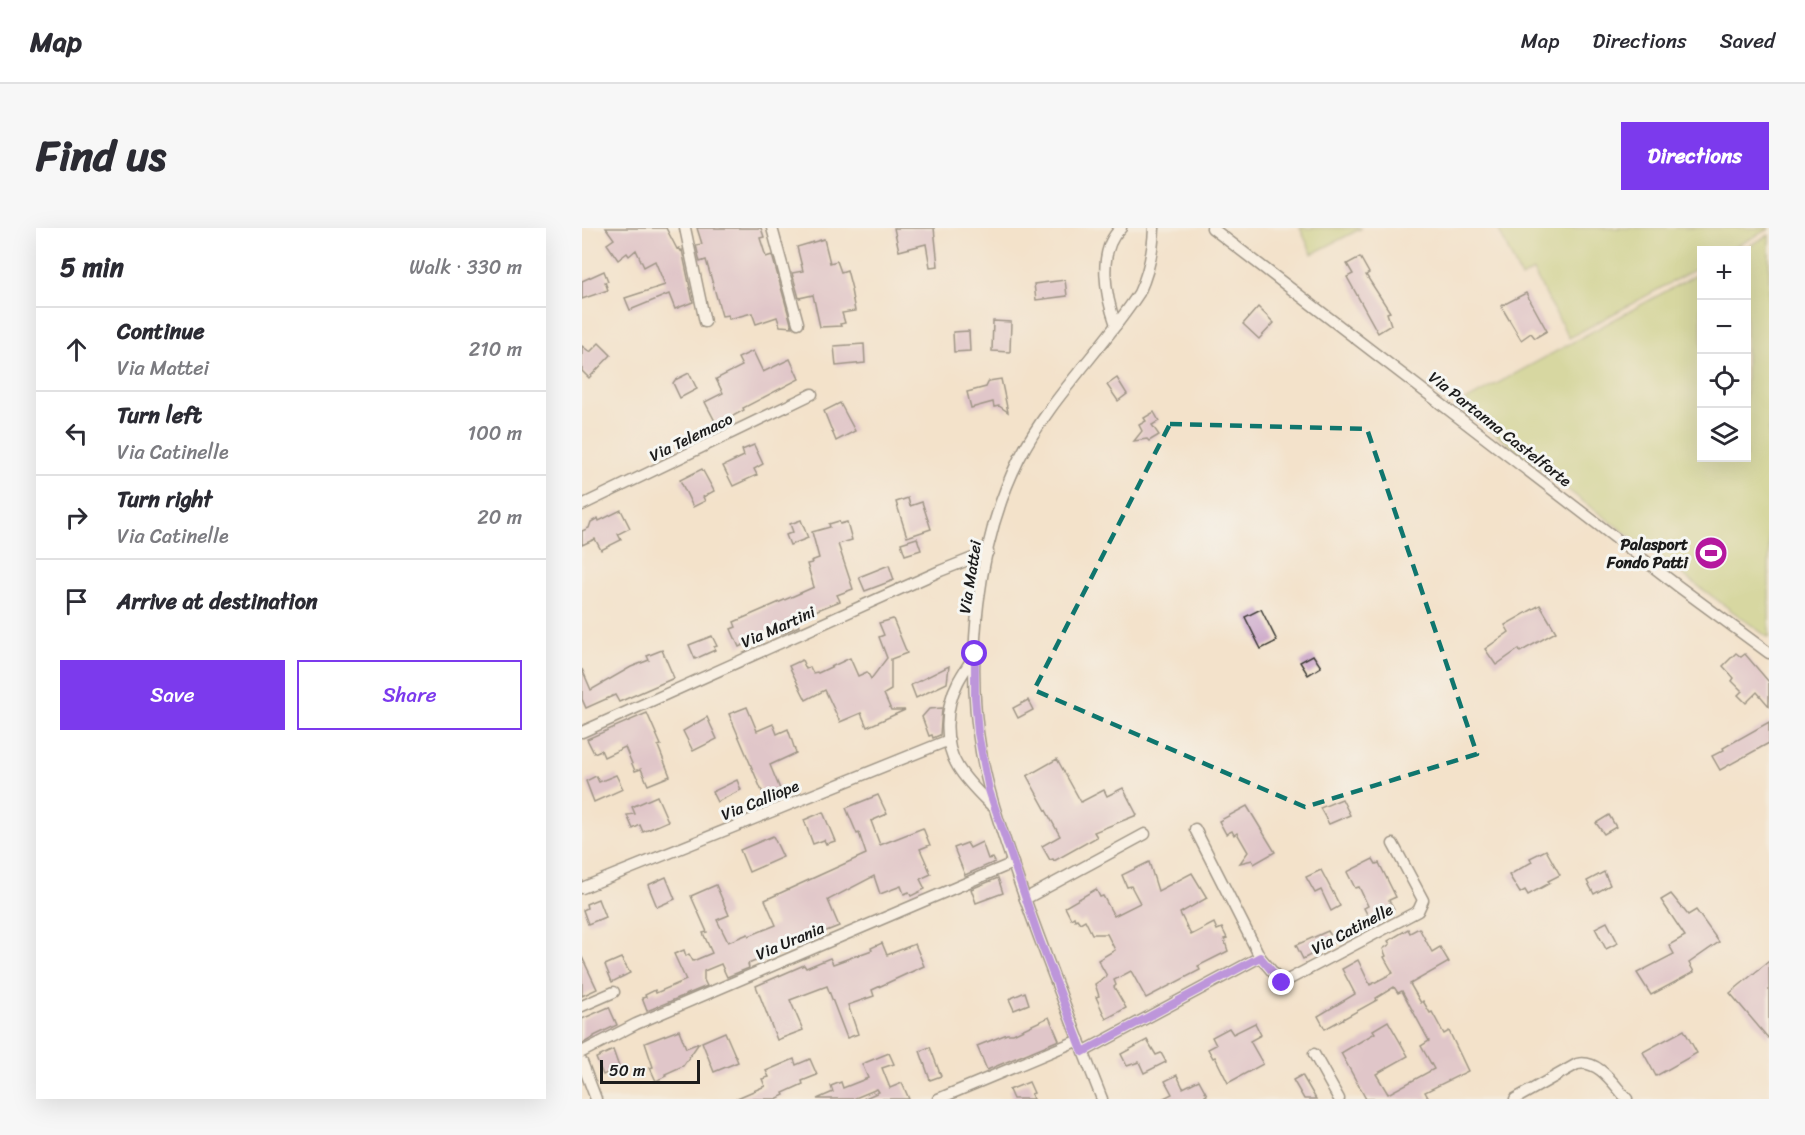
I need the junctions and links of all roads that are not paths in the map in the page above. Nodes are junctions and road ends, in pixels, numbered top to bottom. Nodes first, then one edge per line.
1 (685, 228) edge
2 (772, 228) edge
3 (1121, 228) edge
4 (1154, 228) edge
5 (1212, 228) edge
6 (705, 322) dead end
7 (798, 323) dead end
8 (1116, 325) junction
9 (812, 394) dead end
10 (582, 505) edge
11 (988, 552) junction
12 (1769, 653) edge
13 (975, 654) junction
14 (582, 732) edge
15 (949, 741) junction
16 (995, 809) junction
17 (1195, 829) dead end
18 (1145, 834) dead end
19 (1393, 844) dead end
20 (1013, 863) junction
21 (582, 888) edge
22 (1025, 899) junction
23 (1260, 957) junction
24 (614, 992) dead end
25 (582, 1006) edge
26 (1079, 1040) junction
27 (582, 1052) edge
28 (1083, 1052) junction
29 (1314, 1054) dead end
30 (582, 1062) edge
31 (596, 1099) edge
32 (938, 1099) edge
33 (1102, 1099) edge
34 (1339, 1099) edge
35 (1515, 1099) edge
36 (1627, 1099) edge

1 - 6 street
2 - 7 street
3 - 8 street
4 - 8 street, Via Mattei
5 - 12 street, Via Partanna Castelforte
8 - 11 street, Via Mattei
9 - 10 street, Via Telemaco
11 - 13 street, Via Mattei
11 - 14 street, Via Martini
13 - 15 street
13 - 16 street, Via Mattei
15 - 16 street
15 - 21 street, Via Calliope
16 - 20 street, Via Mattei
17 - 23 street
18 - 22 street
19 - 23 street, Via Catinelle
20 - 22 street, Via Mattei
20 - 27 street, Via Urania
22 - 26 street, Via Mattei
23 - 28 street
24 - 25 street
26 - 28 street, Via Mattei
26 - 32 street
28 - 33 street, Via Mattei
29 - 34 street
30 - 31 street
35 - 36 street

